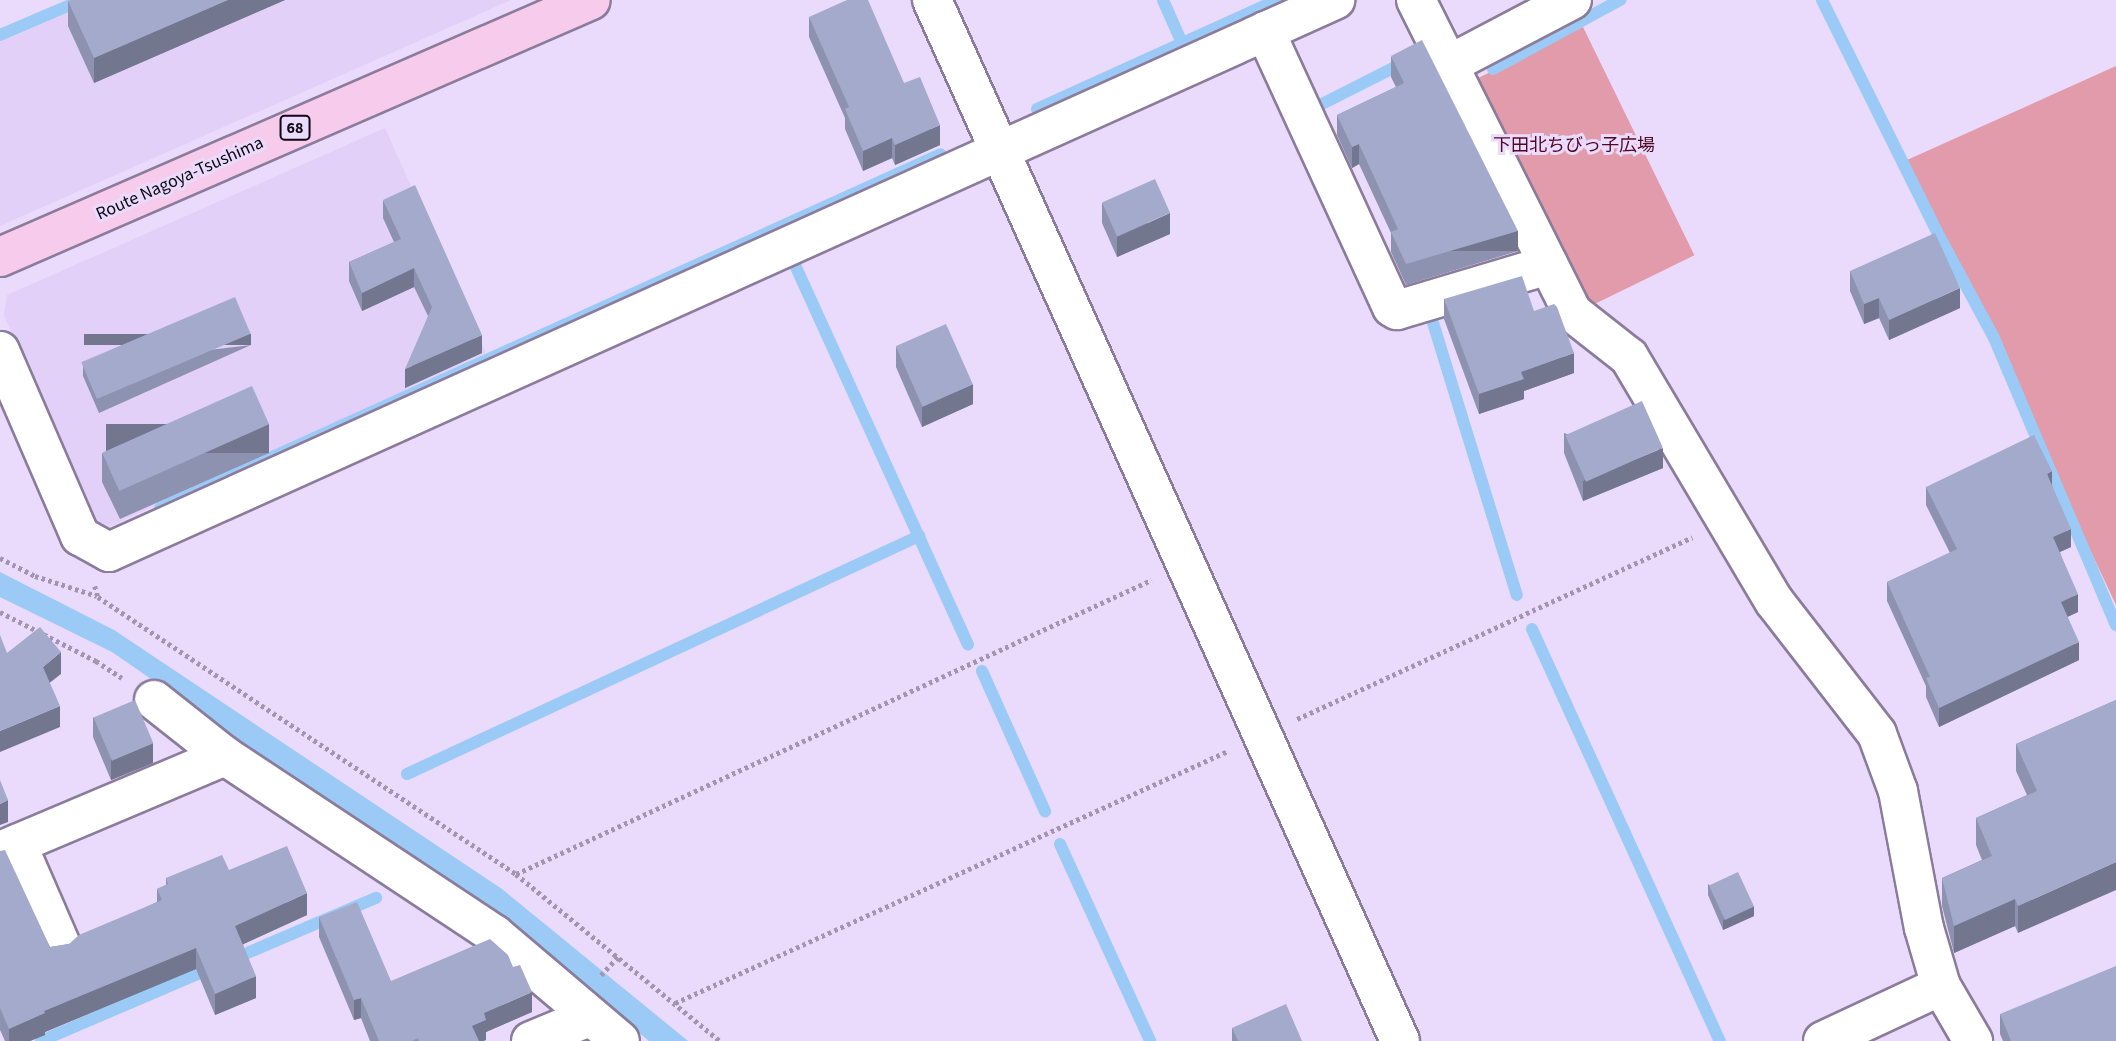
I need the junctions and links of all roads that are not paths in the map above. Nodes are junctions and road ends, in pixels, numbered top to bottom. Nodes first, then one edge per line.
1 (932, 0) edge
2 (1335, 0) edge
3 (1416, 0) edge
4 (1572, 0) edge
5 (573, 4) edge
6 (1265, 32) junction
7 (1448, 65) junction
8 (1000, 150) junction
9 (0, 257) edge
10 (1548, 265) junction
11 (0, 351) edge
12 (154, 701) road end
13 (225, 756) junction
14 (9, 847) edge
15 (61, 944) edge
16 (1941, 986) junction
17 (589, 1017) junction
18 (531, 1041) edge
19 (620, 1041) edge
20 (1401, 1041) edge
21 (1823, 1041) edge
22 (1973, 1041) edge

1 - 8 street
2 - 6 street
3 - 7 street
4 - 7 street
5 - 9 main road, Route Nagoya-Tsushima / 68
6 - 8 street
6 - 10 street
7 - 10 street
8 - 11 street
8 - 20 street
10 - 16 street
12 - 13 street
13 - 14 street
13 - 17 street
14 - 15 street
16 - 21 street
16 - 22 street
17 - 18 street
17 - 19 street

